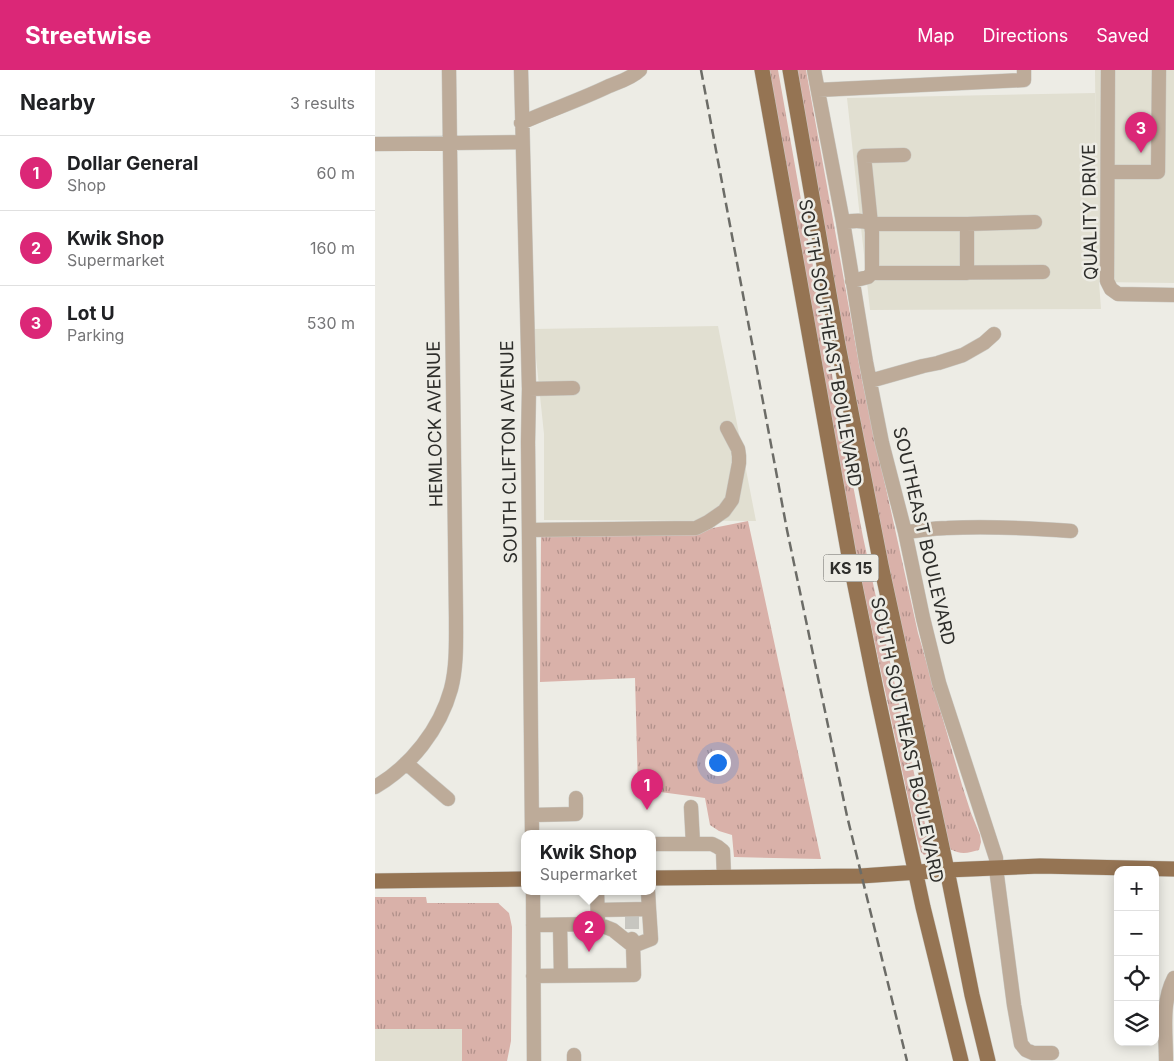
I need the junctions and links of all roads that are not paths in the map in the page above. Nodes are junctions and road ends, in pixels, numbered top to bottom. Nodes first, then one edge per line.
1 (449, 70) edge
2 (521, 70) edge
3 (640, 70) edge
4 (762, 70) edge
5 (790, 70) edge
6 (814, 70) edge
7 (1024, 70) edge
8 (1108, 70) edge
9 (1159, 70) edge
10 (818, 90) junction
11 (521, 123) junction
12 (522, 142) junction
13 (375, 144) edge
14 (450, 144) junction
15 (904, 155) dead end
16 (1108, 172) junction
17 (843, 222) junction
18 (1035, 222) dead end
19 (871, 224) junction
20 (967, 224) junction
21 (1043, 272) dead end
22 (872, 273) junction
23 (967, 273) junction
24 (852, 281) junction
25 (1174, 295) edge
26 (994, 334) dead end
27 (870, 381) junction
28 (573, 388) dead end
29 (529, 389) junction
30 (727, 428) dead end
31 (529, 530) junction
32 (1071, 531) dead end
33 (905, 532) junction
34 (406, 763) junction
35 (375, 787) edge
36 (576, 798) dead end
37 (448, 799) dead end
38 (691, 807) dead end
39 (532, 815) junction
40 (532, 830) edge
41 (656, 844) edge
42 (693, 844) junction
43 (996, 868) junction
44 (1174, 869) edge
45 (947, 870) junction
46 (915, 872) junction
47 (724, 877) junction
48 (656, 878) edge
49 (521, 879) edge
50 (375, 881) edge
51 (533, 895) edge
52 (597, 895) edge
53 (648, 895) edge
54 (649, 909) junction
55 (598, 917) junction
56 (533, 925) junction
57 (560, 925) junction
58 (633, 941) junction
59 (533, 976) junction
60 (561, 976) junction
61 (1174, 978) edge
62 (1052, 1053) dead end
63 (534, 1061) edge
64 (961, 1061) edge
65 (988, 1061) edge
66 (1166, 1061) edge

1 - 14 street, HEMLOCK AVENUE
2 - 11 street, SOUTH CLIFTON AVENUE
3 - 11 street
4 - 46 main road, SOUTH SOUTHEAST BOULEVARD / KS 15
5 - 45 main road, SOUTH SOUTHEAST BOULEVARD / KS 15
6 - 10 street, SOUTHEAST BOULEVARD
7 - 10 street
8 - 16 street, QUALITY DRIVE
9 - 16 street
10 - 17 street, SOUTHEAST BOULEVARD
11 - 12 street, SOUTH CLIFTON AVENUE
12 - 14 street
12 - 29 street, SOUTH CLIFTON AVENUE
13 - 14 street
14 - 34 street, HEMLOCK AVENUE
15 - 19 street
16 - 25 street, QUALITY DRIVE
17 - 19 street
17 - 24 street, SOUTHEAST BOULEVARD
18 - 20 street
19 - 20 street
19 - 22 street
20 - 23 street
21 - 23 street
22 - 23 street
22 - 24 street
24 - 27 street, SOUTHEAST BOULEVARD
26 - 27 street
27 - 33 street, SOUTHEAST BOULEVARD
28 - 29 street
29 - 31 street, SOUTH CLIFTON AVENUE
30 - 31 street
31 - 39 street, SOUTH CLIFTON AVENUE
32 - 33 street
33 - 43 street, SOUTHEAST BOULEVARD
34 - 35 street, HEMLOCK AVENUE
34 - 37 street
36 - 39 street
38 - 42 street
39 - 40 street, SOUTH CLIFTON AVENUE
41 - 42 street
42 - 47 street
43 - 44 main road
43 - 45 main road
43 - 62 street, SOUTHEAST BOULEVARD
45 - 46 main road
45 - 65 main road, SOUTH SOUTHEAST BOULEVARD / KS 15
46 - 47 main road
46 - 64 main road, SOUTH SOUTHEAST BOULEVARD / KS 15
47 - 48 main road
49 - 50 main road
51 - 56 street
52 - 55 street
53 - 54 street
54 - 55 street
54 - 58 street
55 - 57 street
55 - 58 street
56 - 57 street
56 - 59 street
57 - 60 street
58 - 60 street
59 - 60 street
59 - 63 street
61 - 66 street

